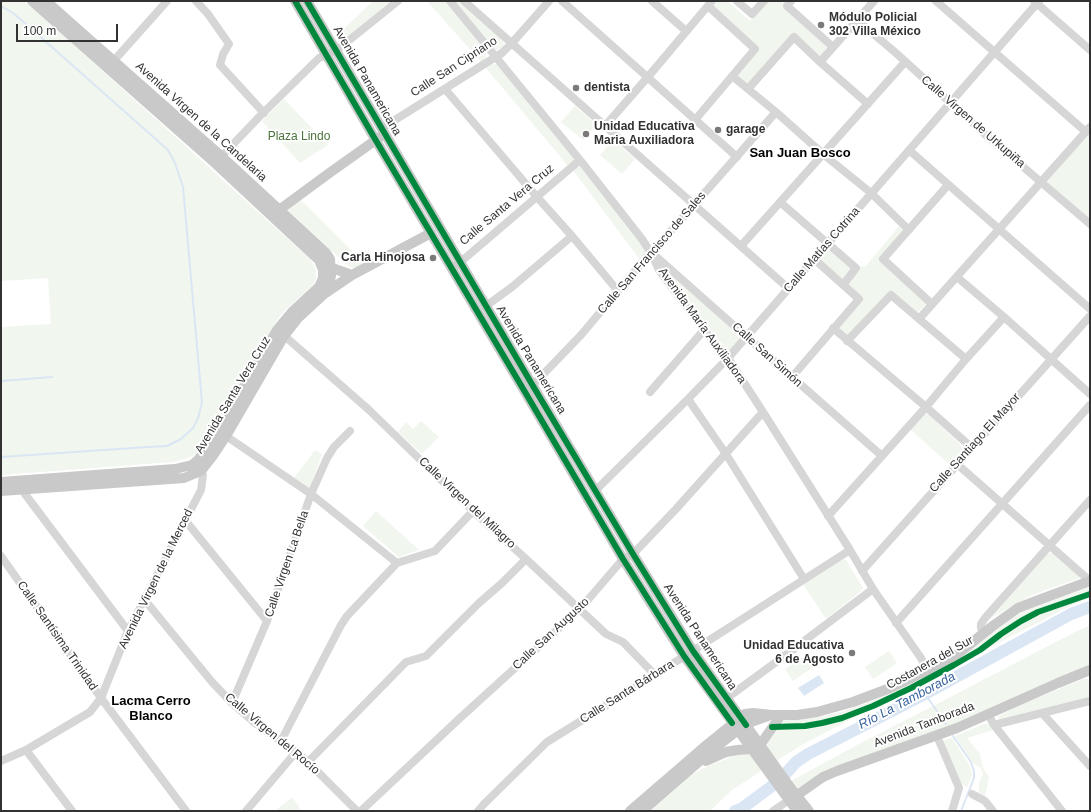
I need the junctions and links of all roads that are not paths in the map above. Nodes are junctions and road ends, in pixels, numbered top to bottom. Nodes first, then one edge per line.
1 (32, 1) edge
2 (46, 1) edge
3 (167, 1) edge
4 (196, 1) edge
5 (295, 1) edge
6 (307, 1) edge
7 (398, 1) edge
8 (450, 1) edge
9 (464, 1) edge
10 (549, 1) edge
11 (562, 1) edge
12 (652, 1) edge
13 (737, 1) edge
14 (764, 1) edge
15 (874, 1) edge
16 (936, 1) edge
17 (1037, 2) edge
18 (789, 3) edge
19 (710, 4) edge
20 (857, 20) junction
21 (686, 31) junction
22 (512, 43) junction
23 (833, 47) junction
24 (337, 50) junction
25 (1090, 50) edge
26 (994, 53) junction
27 (327, 54) junction
28 (495, 58) junction
29 (820, 62) junction
30 (905, 62) junction
31 (111, 64) junction
32 (732, 76) junction
33 (647, 78) junction
34 (445, 89) junction
35 (748, 90) junction
36 (950, 103) junction
37 (868, 104) junction
38 (776, 112) junction
39 (264, 113) junction
40 (695, 120) junction
41 (605, 126) junction
42 (1088, 130) edge
43 (384, 131) junction
44 (375, 139) junction
45 (909, 150) junction
46 (823, 154) junction
47 (737, 157) junction
48 (218, 160) junction
49 (580, 160) junction
50 (1041, 182) junction
51 (948, 185) junction
52 (871, 194) junction
53 (537, 197) junction
54 (780, 202) junction
55 (694, 205) junction
56 (276, 214) junction
57 (1090, 224) edge
58 (1000, 229) junction
59 (909, 230) junction
60 (431, 233) junction
61 (572, 236) junction
62 (827, 243) junction
63 (741, 246) junction
64 (651, 253) junction
65 (814, 259) junction
66 (319, 260) junction
67 (461, 262) junction
68 (331, 267) junction
69 (452, 270) junction
70 (352, 275) junction
71 (957, 277) junction
72 (843, 284) junction
73 (788, 288) junction
74 (618, 291) junction
75 (324, 294) junction
76 (932, 304) junction
77 (486, 306) junction
78 (1090, 309) edge
79 (1090, 316) edge
80 (1004, 317) junction
81 (919, 319) junction
82 (833, 328) junction
83 (704, 330) junction
84 (281, 333) junction
85 (746, 336) junction
86 (847, 341) junction
87 (728, 358) junction
88 (1052, 358) junction
89 (966, 359) junction
90 (792, 377) junction
91 (529, 389) junction
92 (650, 392) dead end
93 (1090, 394) edge
94 (688, 399) junction
95 (1090, 405) edge
96 (926, 407) junction
97 (763, 412) junction
98 (350, 431) dead end
99 (226, 436) junction
100 (971, 448) junction
101 (726, 454) junction
102 (882, 456) junction
103 (957, 464) junction
104 (198, 467) junction
105 (1, 482) edge
106 (22, 489) junction
107 (596, 490) junction
108 (1, 491) edge
109 (311, 494) junction
110 (1090, 500) edge
111 (1002, 504) junction
112 (473, 511) junction
113 (828, 516) junction
114 (185, 520) junction
115 (1050, 545) junction
116 (850, 550) junction
117 (633, 554) junction
118 (1, 556) edge
119 (526, 558) junction
120 (623, 559) junction
121 (398, 563) junction
122 (862, 571) junction
123 (804, 579) junction
124 (1090, 581) edge
125 (873, 589) junction
126 (144, 599) junction
127 (580, 609) junction
128 (266, 621) junction
129 (896, 622) junction
130 (128, 631) junction
131 (983, 634) junction
132 (693, 650) junction
133 (684, 656) junction
134 (928, 670) junction
135 (1090, 671) edge
136 (655, 675) junction
137 (101, 698) junction
138 (727, 698) junction
139 (1090, 701) edge
140 (232, 703) junction
141 (1042, 713) junction
142 (988, 714) junction
143 (776, 715) junction
144 (739, 724) junction
145 (994, 725) junction
146 (937, 736) junction
147 (281, 741) junction
148 (756, 747) junction
149 (26, 750) junction
150 (296, 752) junction
151 (1, 760) edge
152 (308, 762) junction
153 (695, 766) junction
154 (1090, 766) edge
155 (972, 794) dead end
156 (793, 797) junction
157 (1059, 810) edge
158 (72, 811) edge
159 (186, 811) edge
160 (246, 811) edge
161 (357, 811) edge
162 (361, 811) edge
163 (478, 811) edge
164 (630, 811) edge
165 (642, 811) edge
166 (772, 811) edge
167 (797, 811) edge
168 (809, 811) edge
169 (952, 811) edge
170 (993, 811) edge

1 - 31 main road, Avenida Virgen de la Candelaria
2 - 31 main road, Avenida Virgen de la Candelaria
3 - 31 street
4 - 39 street
5 - 27 main road, Avenida Panamericana
6 - 24 main road, Avenida Panamericana
7 - 24 street
8 - 28 street, Avenida María Auxiliadora
9 - 22 street
10 - 22 street, Calle San Cipriano
11 - 33 street
12 - 21 street
13 - 14 street
15 - 20 street
16 - 26 street
17 - 25 street
17 - 26 street, Calle Matías Cotrina
18 - 23 street
19 - 21 street
19 - 32 street
20 - 23 street
20 - 30 street, Calle Virgen de Urkupiña
21 - 33 street
22 - 28 street, Calle San Cipriano
22 - 41 street
23 - 29 street
24 - 27 street
24 - 43 main road, Avenida Panamericana
26 - 36 street, Calle Matías Cotrina
26 - 42 street
27 - 39 street
27 - 44 main road, Avenida Panamericana
28 - 34 street, Calle San Cipriano
28 - 49 street, Avenida María Auxiliadora
29 - 35 street
29 - 37 street
30 - 36 street, Calle Virgen de Urkupiña
30 - 37 street
31 - 48 main road, Avenida Virgen de la Candelaria
32 - 35 street
32 - 40 street
33 - 40 street
33 - 41 street
34 - 43 street, Calle San Cipriano
34 - 53 street
35 - 38 street
36 - 45 street, Calle Matías Cotrina
36 - 50 street, Calle Virgen de Urkupiña
37 - 46 street
38 - 46 street
38 - 47 street, Calle San Francisco de Sales
39 - 48 street
40 - 47 street
41 - 55 street
42 - 50 street
43 - 44 main road, Calle San Cipriano
43 - 67 main road, Avenida Panamericana
44 - 56 main road, Calle San Cipriano
44 - 60 main road, Avenida Panamericana
45 - 51 street
45 - 52 street, Calle Matías Cotrina
46 - 52 street
46 - 54 street
47 - 55 street, Calle San Francisco de Sales
48 - 56 main road, Avenida Virgen de la Candelaria
49 - 53 street, Calle Santa Vera Cruz
49 - 64 street, Avenida María Auxiliadora
50 - 57 street, Calle Virgen de Urkupiña
50 - 58 street
51 - 58 street
51 - 59 street
52 - 59 street
52 - 62 street, Calle Matías Cotrina
53 - 61 street
53 - 67 street, Calle Santa Vera Cruz
54 - 62 street
54 - 63 street
55 - 63 street
55 - 64 street, Calle San Francisco de Sales
56 - 66 main road, Avenida Virgen de la Candelaria
56 - 68 main road, Avenida Virgen de la Candelaria
58 - 71 street
58 - 78 street
59 - 76 street
60 - 69 main road, Avenida Panamericana
60 - 70 main road
61 - 74 street
61 - 77 street
62 - 65 street, Calle Matías Cotrina
62 - 72 street
63 - 73 street
64 - 74 street, Calle San Francisco de Sales
64 - 83 street, Avenida María Auxiliadora
64 - 85 street, Calle San Simón
65 - 72 street
65 - 73 street, Calle Matías Cotrina
66 - 68 main road, Avenida Virgen de la Candelaria
66 - 84 main road, Avenida Santa Vera Cruz
67 - 69 street, Calle Santa Vera Cruz
67 - 77 main road, Avenida Panamericana
68 - 70 main road, Avenida Virgen de la Candelaria
68 - 75 main road, Avenida Santa Vera Cruz
69 - 91 main road, Avenida Panamericana
70 - 75 main road
71 - 76 street
71 - 80 street
72 - 82 street
73 - 85 street, Calle Matías Cotrina
74 - 91 street, Calle San Francisco de Sales
75 - 84 main road, Avenida Santa Vera Cruz
76 - 81 street
77 - 91 main road, Avenida Panamericana
79 - 88 street, Calle Santiago El Mayor
80 - 88 street
80 - 89 street
81 - 86 street
81 - 89 street
82 - 86 street
82 - 90 street
83 - 87 street, Avenida María Auxiliadora
83 - 92 street
84 - 99 main road, Avenida Santa Vera Cruz
84 - 104 main road, Avenida Santa Vera Cruz
84 - 112 street, Calle Virgen del Milagro
85 - 87 street, Calle Matías Cotrina
85 - 90 street, Calle San Simón
86 - 96 street
87 - 94 street, Calle Matías Cotrina
87 - 97 street, Avenida María Auxiliadora
88 - 93 street
88 - 100 street, Calle Santiago El Mayor
89 - 96 street
90 - 102 street, Calle San Simón
91 - 107 main road, Avenida Panamericana
91 - 120 main road, Avenida Panamericana
94 - 101 street
94 - 107 street, Calle Matías Cotrina
95 - 111 street
96 - 100 street
96 - 102 street
97 - 101 street, Calle San Augusto
97 - 113 street, Avenida María Auxiliadora
98 - 109 street, Calle Virgen La Bella
99 - 104 main road, Avenida Santa Vera Cruz
99 - 109 street
100 - 103 street, Calle Santiago El Mayor
101 - 117 street, Calle San Augusto
101 - 123 street
102 - 113 street
103 - 111 street
103 - 122 street, Calle Santiago El Mayor
104 - 105 main road, Avenida Santa Vera Cruz
104 - 106 main road, Avenida Santa Vera Cruz
104 - 114 street, Avenida Virgen de la Merced
106 - 108 main road, Avenida Santa Vera Cruz
106 - 130 street
107 - 117 main road, Avenida Panamericana
109 - 121 street
109 - 128 street, Calle Virgen La Bella
110 - 115 street
111 - 115 street
111 - 129 street
112 - 119 street, Calle Virgen del Milagro
112 - 121 street
113 - 116 street, Avenida María Auxiliadora
114 - 126 street, Avenida Virgen de la Merced
114 - 128 street
115 - 124 street
115 - 131 street
116 - 122 street, Avenida María Auxiliadora
116 - 123 street, Calle Santa Bárbara
117 - 120 street, Calle San Augusto
117 - 132 main road, Avenida Panamericana
118 - 137 street, Calle Santísima Trinidad
119 - 127 street, Calle Virgen del Milagro
119 - 152 street
120 - 127 street, Calle San Augusto
120 - 133 main road, Avenida Panamericana
121 - 147 street
122 - 125 street, Avenida María Auxiliadora
123 - 132 street, Calle Santa Bárbara
124 - 131 main road
125 - 129 street, Avenida María Auxiliadora
125 - 138 street
126 - 130 street, Avenida Virgen de la Merced
126 - 140 street, Calle Virgen del Rocío
127 - 136 street, Calle Virgen del Milagro
127 - 162 street, Calle San Augusto
128 - 140 street, Calle Virgen La Bella
129 - 134 street, Avenida María Auxiliadora
130 - 137 street, Avenida Virgen de la Merced
131 - 134 main road
132 - 133 street, Calle Santa Bárbara
132 - 138 main road, Avenida Panamericana
133 - 136 street, Calle Santa Bárbara
133 - 144 main road, Avenida Panamericana
134 - 143 main road
135 - 142 main road, Avenida Tamborada
136 - 163 street, Calle Santa Bárbara
137 - 149 street, Avenida Virgen de la Merced
137 - 159 street, Calle Santísima Trinidad
138 - 144 main road, Avenida Panamericana
139 - 141 street
140 - 147 street, Calle Virgen del Rocío
141 - 145 street
141 - 154 street
142 - 145 street
142 - 146 main road, Avenida Tamborada
143 - 144 main road
143 - 148 main road
144 - 148 main road, Avenida Panamericana
144 - 153 main road
144 - 164 main road
145 - 157 street
146 - 156 main road, Avenida Tamborada
146 - 169 street
147 - 150 street, Calle Virgen del Rocío
148 - 153 main road
148 - 156 main road, Avenida Panamericana
149 - 151 street, Avenida Virgen de la Merced
149 - 158 street
150 - 152 street, Calle Virgen del Rocío
150 - 160 street
152 - 161 street, Calle Virgen del Rocío
153 - 165 main road
155 - 170 street
156 - 166 street, Avenida Tamborada
156 - 167 main road, Avenida Panamericana
156 - 168 main road, Avenida Panamericana

